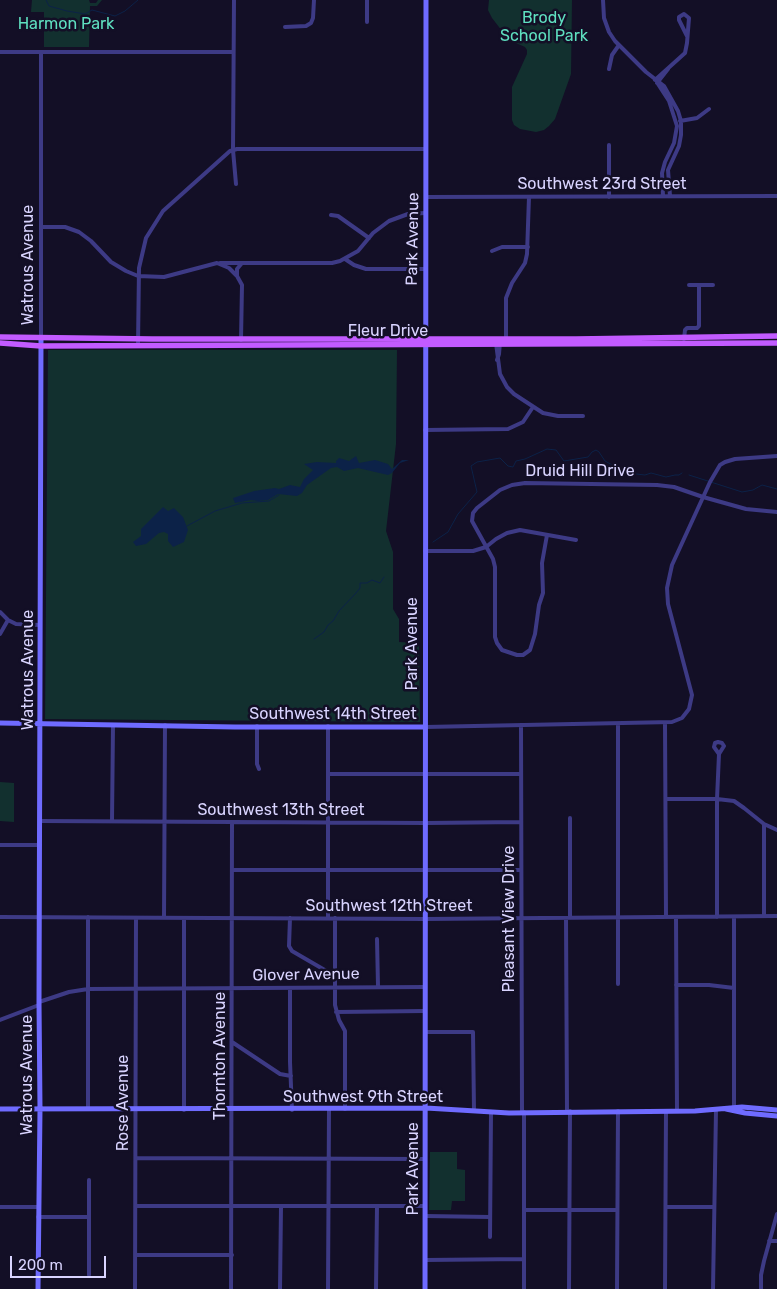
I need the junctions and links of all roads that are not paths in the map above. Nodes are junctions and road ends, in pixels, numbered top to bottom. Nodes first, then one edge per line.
1 (234, 0) edge
2 (314, 0) edge
3 (367, 0) edge
4 (426, 0) edge
5 (603, 0) edge
6 (367, 22) dead end
7 (285, 28) dead end
8 (687, 36) junction
9 (619, 45) junction
10 (0, 52) edge
11 (41, 52) junction
12 (233, 52) junction
13 (609, 69) dead end
14 (657, 82) junction
15 (709, 109) dead end
16 (678, 122) junction
17 (609, 145) dead end
18 (426, 149) junction
19 (233, 150) junction
20 (668, 157) junction
21 (672, 159) junction
22 (236, 184) dead end
23 (609, 196) junction
24 (663, 196) junction
25 (670, 196) junction
26 (777, 196) edge
27 (426, 197) junction
28 (529, 197) junction
29 (425, 213) junction
30 (331, 216) dead end
31 (41, 227) junction
32 (369, 238) junction
33 (528, 247) junction
34 (492, 251) dead end
35 (345, 259) junction
36 (217, 263) junction
37 (242, 263) junction
38 (425, 269) junction
39 (138, 276) junction
40 (237, 276) junction
41 (689, 285) dead end
42 (699, 285) junction
43 (713, 286) dead end
44 (777, 336) edge
45 (0, 338) edge
46 (41, 338) junction
47 (242, 340) junction
48 (500, 341) junction
49 (684, 341) junction
50 (138, 342) junction
51 (425, 342) junction
52 (0, 343) edge
53 (777, 343) edge
54 (236, 345) junction
55 (41, 346) junction
56 (533, 408) junction
57 (583, 416) dead end
58 (425, 430) junction
59 (777, 456) edge
60 (703, 497) junction
61 (777, 512) edge
62 (547, 535) junction
63 (576, 540) dead end
64 (486, 547) junction
65 (425, 551) junction
66 (0, 612) edge
67 (8, 620) junction
68 (40, 625) junction
69 (0, 634) edge
70 (666, 722) junction
71 (0, 723) edge
72 (40, 724) junction
73 (618, 724) junction
74 (113, 725) junction
75 (521, 725) junction
76 (166, 726) junction
77 (257, 726) junction
78 (328, 726) junction
79 (424, 727) junction
80 (719, 754) dead end
81 (259, 769) dead end
82 (328, 774) junction
83 (521, 774) junction
84 (424, 775) junction
85 (666, 799) junction
86 (717, 799) junction
87 (570, 818) dead end
88 (40, 821) junction
89 (112, 821) junction
90 (164, 822) junction
91 (232, 822) junction
92 (328, 822) junction
93 (521, 822) junction
94 (425, 823) junction
95 (764, 824) junction
96 (777, 830) edge
97 (0, 845) edge
98 (40, 845) junction
99 (232, 870) junction
100 (328, 870) junction
101 (521, 870) junction
102 (425, 871) junction
103 (764, 916) junction
104 (777, 916) edge
105 (0, 917) edge
106 (39, 917) junction
107 (88, 917) junction
108 (666, 917) junction
109 (676, 917) junction
110 (717, 917) junction
111 (734, 917) junction
112 (136, 918) junction
113 (164, 918) junction
114 (184, 918) junction
115 (232, 918) junction
116 (290, 918) junction
117 (328, 918) junction
118 (335, 918) junction
119 (522, 918) junction
120 (568, 918) junction
121 (619, 918) junction
122 (425, 919) junction
123 (378, 939) dead end
124 (335, 976) junction
125 (618, 984) dead end
126 (676, 985) junction
127 (378, 986) junction
128 (335, 987) junction
129 (425, 987) junction
130 (290, 988) junction
131 (734, 988) junction
132 (88, 989) junction
133 (136, 989) junction
134 (184, 989) junction
135 (232, 989) junction
136 (39, 1004) junction
137 (336, 1012) junction
138 (425, 1012) junction
139 (0, 1020) edge
140 (425, 1032) junction
141 (232, 1042) junction
142 (291, 1076) junction
143 (426, 1108) junction
144 (0, 1109) edge
145 (40, 1109) junction
146 (88, 1109) junction
147 (136, 1110) junction
148 (184, 1110) junction
149 (232, 1110) junction
150 (292, 1110) junction
151 (329, 1110) junction
152 (345, 1110) junction
153 (716, 1110) junction
154 (734, 1110) junction
155 (777, 1110) edge
156 (474, 1111) junction
157 (569, 1111) junction
158 (618, 1111) junction
159 (666, 1111) junction
160 (677, 1111) junction
161 (523, 1112) junction
162 (491, 1113) junction
163 (777, 1116) edge
164 (136, 1158) junction
165 (232, 1158) junction
166 (329, 1158) junction
167 (425, 1159) junction
168 (90, 1180) dead end
169 (136, 1206) junction
170 (232, 1206) junction
171 (377, 1206) junction
172 (425, 1206) junction
173 (0, 1207) edge
174 (38, 1207) junction
175 (281, 1207) junction
176 (329, 1207) junction
177 (666, 1207) junction
178 (714, 1207) junction
179 (524, 1210) junction
180 (570, 1210) junction
181 (618, 1210) junction
182 (777, 1214) edge
183 (425, 1216) junction
184 (89, 1217) junction
185 (490, 1217) junction
186 (38, 1218) junction
187 (490, 1237) dead end
188 (769, 1241) junction
189 (777, 1241) edge
190 (232, 1254) junction
191 (136, 1255) junction
192 (524, 1259) junction
193 (425, 1260) junction
194 (89, 1275) dead end
195 (38, 1289) edge
196 (135, 1289) edge
197 (231, 1289) edge
198 (280, 1289) edge
199 (328, 1289) edge
200 (376, 1289) edge
201 (424, 1289) edge
202 (524, 1289) edge
203 (569, 1289) edge
204 (617, 1289) edge
205 (665, 1289) edge
206 (713, 1289) edge
207 (762, 1289) edge

1 - 12 street
2 - 7 street
3 - 6 street
4 - 18 street, Park Avenue
5 - 9 street
8 - 8 street
8 - 14 street
9 - 13 street
9 - 14 street
10 - 11 street
11 - 12 street
11 - 31 street, Watrous Avenue
12 - 19 street
14 - 16 street
15 - 16 street
16 - 20 street
16 - 21 street
17 - 23 street
18 - 19 street
18 - 27 street, Park Avenue
19 - 22 street
19 - 39 street
20 - 21 street
20 - 24 street
21 - 25 street
23 - 24 street, Southwest 23rd Street
23 - 28 street, Southwest 23rd Street
24 - 25 street, Southwest 23rd Street
25 - 26 street, Southwest 23rd Street
27 - 28 street, Southwest 23rd Street
27 - 29 street, Park Avenue
28 - 33 street
29 - 32 street
29 - 38 street, Park Avenue
30 - 32 street
31 - 39 street
31 - 46 street, Watrous Avenue
32 - 35 street
33 - 34 street
33 - 48 street
35 - 37 street
35 - 38 street
36 - 37 street
36 - 39 street
36 - 40 street
37 - 40 street
38 - 51 street, Park Avenue
39 - 50 street
40 - 47 street
41 - 42 street
42 - 43 street
42 - 49 street
44 - 49 main road, Fleur Drive
45 - 46 main road, Fleur Drive
46 - 50 main road, Fleur Drive
46 - 55 street, Watrous Avenue
47 - 50 main road, Fleur Drive
47 - 51 main road, Fleur Drive
47 - 54 street
48 - 49 main road, Fleur Drive
48 - 51 main road, Fleur Drive
48 - 56 street
49 - 53 main road, Fleur Drive
50 - 54 main road, Fleur Drive
50 - 55 main road, Fleur Drive
51 - 54 main road, Fleur Drive
51 - 58 street, Park Avenue
52 - 55 main road, Fleur Drive
55 - 68 street, Watrous Avenue
56 - 57 street
56 - 58 street
58 - 65 street, Park Avenue
59 - 60 street
60 - 61 street, Druid Hill Drive
60 - 64 street, Druid Hill Drive
60 - 70 street
62 - 63 street
62 - 64 street
62 - 64 street, Druid Hill Drive
64 - 65 street
65 - 79 street, Park Avenue
66 - 67 street
67 - 68 street
67 - 69 street
68 - 72 street, Watrous Avenue
70 - 73 street, Southwest 14th Street
70 - 85 street
71 - 72 street, Southwest 14th Street
72 - 74 street, Southwest 14th Street
72 - 88 street, Watrous Avenue
73 - 75 street, Southwest 14th Street
73 - 121 street
74 - 76 street, Southwest 14th Street
74 - 89 street
75 - 79 street, Southwest 14th Street
75 - 83 street, Pleasant View Drive
76 - 77 street, Southwest 14th Street
76 - 90 street
77 - 78 street, Southwest 14th Street
77 - 81 street
78 - 79 street, Southwest 14th Street
78 - 82 street
79 - 84 street, Park Avenue
80 - 86 street
82 - 84 street
82 - 92 street
83 - 84 street
83 - 93 street, Pleasant View Drive
84 - 94 street, Park Avenue
85 - 86 street
85 - 108 street
86 - 95 street
86 - 110 street
87 - 120 street
88 - 89 street, Southwest 13th Street
88 - 98 street, Watrous Avenue
89 - 90 street, Southwest 13th Street
90 - 91 street, Southwest 13th Street
90 - 113 street
91 - 92 street, Southwest 13th Street
91 - 99 street, Thornton Avenue
92 - 94 street, Southwest 13th Street
92 - 100 street
93 - 94 street, Southwest 13th Street
93 - 101 street, Pleasant View Drive
94 - 102 street, Park Avenue
95 - 96 street
95 - 103 street
97 - 98 street
98 - 106 street, Watrous Avenue
99 - 100 street
99 - 115 street, Thornton Avenue
100 - 102 street
100 - 117 street
101 - 102 street
101 - 119 street, Pleasant View Drive
102 - 122 street, Park Avenue
103 - 104 street, Southwest 12th Street
103 - 111 street, Southwest 12th Street
105 - 106 street, Southwest 12th Street
106 - 107 street, Southwest 12th Street
106 - 136 street, Watrous Avenue
107 - 112 street, Southwest 12th Street
107 - 132 street
108 - 109 street, Southwest 12th Street
108 - 121 street, Southwest 12th Street
109 - 110 street, Southwest 12th Street
109 - 126 street
110 - 111 street, Southwest 12th Street
111 - 131 street
112 - 113 street, Southwest 12th Street
112 - 133 street, Rose Avenue
113 - 114 street, Southwest 12th Street
114 - 115 street, Southwest 12th Street
114 - 134 street
115 - 116 street, Southwest 12th Street
115 - 135 street, Thornton Avenue
116 - 117 street, Southwest 12th Street
116 - 124 street
117 - 118 street, Southwest 12th Street
118 - 122 street, Southwest 12th Street
118 - 124 street
119 - 120 street, Southwest 12th Street
119 - 122 street, Southwest 12th Street
119 - 161 street, Pleasant View Drive
120 - 121 street, Southwest 12th Street
120 - 157 street
121 - 125 street
122 - 129 street, Park Avenue
123 - 127 street
124 - 128 street
126 - 131 street
126 - 160 street
127 - 128 street, Glover Avenue
127 - 129 street, Glover Avenue
128 - 130 street, Glover Avenue
128 - 137 street
129 - 138 street, Park Avenue
130 - 135 street, Glover Avenue
130 - 142 street
131 - 154 street
132 - 133 street, Glover Avenue
132 - 136 street, Glover Avenue
132 - 146 street
133 - 134 street, Glover Avenue
133 - 147 street, Rose Avenue
134 - 135 street, Glover Avenue
134 - 148 street
135 - 141 street, Thornton Avenue
136 - 139 street, Glover Avenue
136 - 145 street, Watrous Avenue
137 - 138 street
137 - 152 street
138 - 140 street, Park Avenue
140 - 143 street, Park Avenue
140 - 156 street
141 - 142 street
141 - 149 street, Thornton Avenue
142 - 150 street
143 - 152 street, Southwest 9th Street
143 - 156 street, Southwest 9th Street
143 - 167 street, Park Avenue
144 - 145 street, Southwest 9th Street
145 - 146 street, Southwest 9th Street
145 - 174 street, Watrous Avenue
146 - 147 street, Southwest 9th Street
147 - 148 street, Southwest 9th Street
147 - 164 street, Rose Avenue
148 - 149 street, Southwest 9th Street
149 - 150 street, Southwest 9th Street
149 - 165 street, Thornton Avenue
150 - 151 street, Southwest 9th Street
151 - 152 street, Southwest 9th Street
151 - 166 street
153 - 154 street, Southwest 9th Street
153 - 160 street, Southwest 9th Street
153 - 178 street
154 - 155 street, Southwest 9th Street
154 - 163 street, Southwest 9th Street
156 - 162 street, Southwest 9th Street
157 - 158 street, Southwest 9th Street
157 - 161 street, Southwest 9th Street
157 - 180 street
158 - 159 street, Southwest 9th Street
158 - 181 street
159 - 160 street, Southwest 9th Street
159 - 177 street
161 - 162 street, Southwest 9th Street
161 - 179 street, Pleasant View Drive
162 - 185 street
164 - 165 street
164 - 169 street, Rose Avenue
165 - 166 street
165 - 170 street, Thornton Avenue
166 - 167 street
166 - 176 street
167 - 172 street, Park Avenue
168 - 184 street
169 - 170 street
169 - 191 street, Rose Avenue
170 - 175 street
170 - 190 street, Thornton Avenue
171 - 172 street
171 - 176 street
171 - 200 street
172 - 183 street, Park Avenue
173 - 174 street
174 - 186 street, Watrous Avenue
175 - 176 street
175 - 198 street
176 - 199 street
177 - 178 street
177 - 205 street
178 - 206 street
179 - 180 street
179 - 192 street, Pleasant View Drive
180 - 181 street
180 - 203 street
181 - 204 street
182 - 188 street
183 - 185 street
183 - 193 street, Park Avenue
184 - 186 street
184 - 194 street
185 - 187 street
186 - 195 street, Watrous Avenue
188 - 189 street
188 - 207 street
190 - 191 street
190 - 197 street, Thornton Avenue
191 - 196 street, Rose Avenue
192 - 193 street
192 - 202 street, Pleasant View Drive
193 - 201 street, Park Avenue

